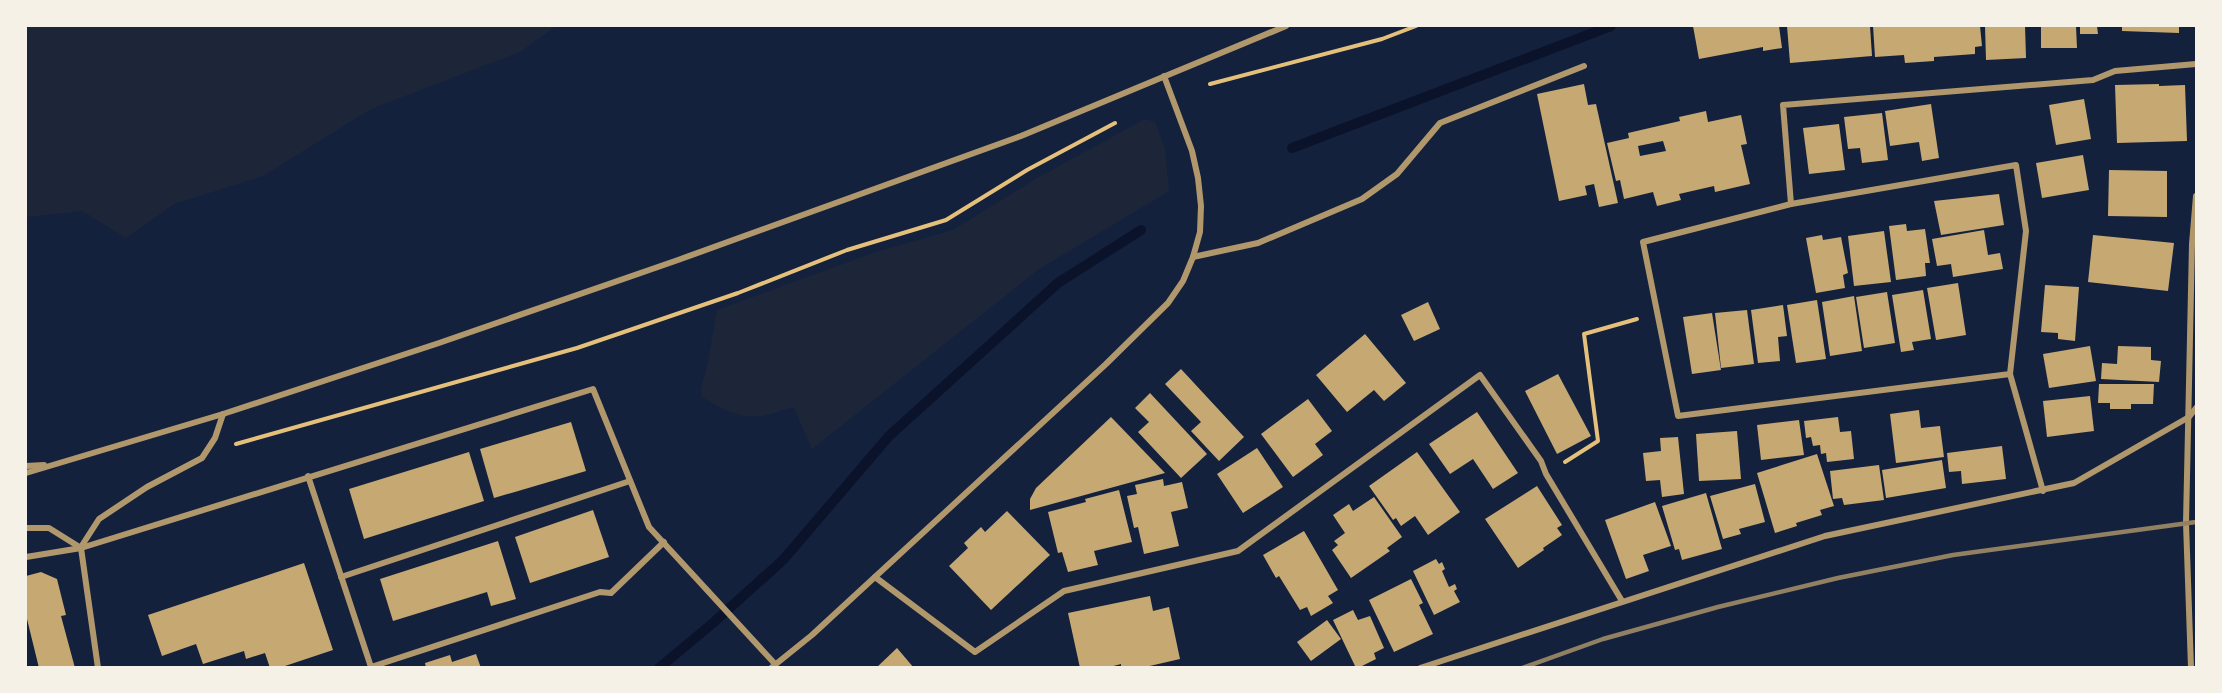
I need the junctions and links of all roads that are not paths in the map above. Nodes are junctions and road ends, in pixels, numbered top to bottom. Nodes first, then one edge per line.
1 (1286, 26) edge
2 (2196, 64) edge
3 (1584, 66) dead end
4 (1164, 76) junction
5 (2196, 196) edge
6 (1791, 204) junction
7 (1193, 257) junction
8 (2010, 374) junction
9 (2196, 408) edge
10 (223, 414) junction
11 (2189, 417) junction
12 (53, 465) junction
13 (26, 466) edge
14 (26, 473) edge
15 (308, 476) junction
16 (630, 481) junction
17 (2043, 491) junction
18 (26, 528) edge
19 (664, 542) junction
20 (81, 548) junction
21 (26, 556) edge
22 (341, 577) junction
23 (875, 577) junction
24 (1622, 601) junction
25 (773, 666) edge
26 (98, 668) edge
27 (1420, 668) edge
28 (2191, 668) edge

1 - 4 street
2 - 6 street
3 - 7 street
4 - 7 street
4 - 10 street
5 - 11 street
6 - 8 street
6 - 8 street
7 - 23 street
8 - 17 street
9 - 11 street
10 - 12 street
10 - 20 street
11 - 17 street
11 - 28 street
12 - 13 street
12 - 14 street
15 - 16 street
15 - 20 street
15 - 22 street
16 - 19 street
16 - 22 street
17 - 24 street
18 - 20 street
19 - 22 street
19 - 25 street
20 - 21 street
20 - 26 street
23 - 24 street
23 - 25 street
24 - 27 street

